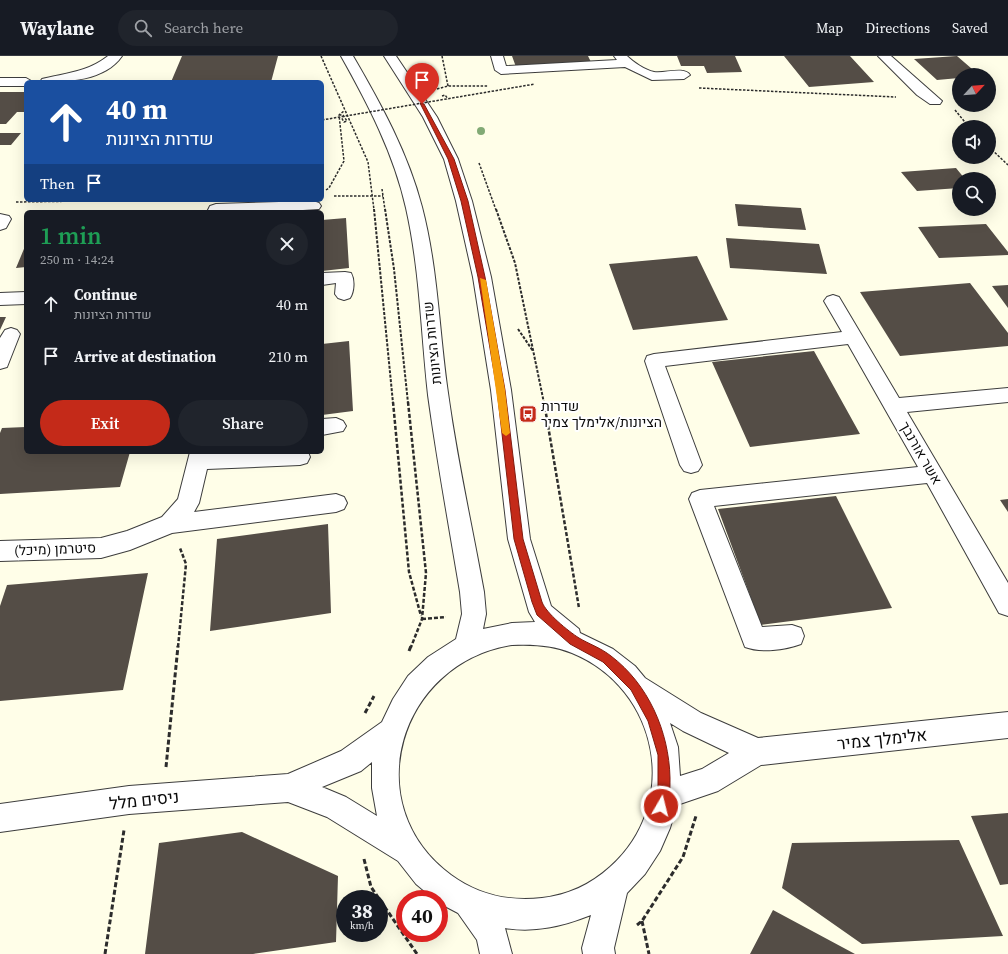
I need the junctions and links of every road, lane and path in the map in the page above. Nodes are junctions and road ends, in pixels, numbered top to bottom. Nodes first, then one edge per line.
1 (116, 56) edge
2 (321, 56) edge
3 (346, 56) edge
4 (390, 56) edge
5 (442, 56) edge
6 (496, 56) edge
7 (884, 56) edge
8 (624, 60) edge
9 (684, 75) dead end
10 (652, 76) junction
11 (59, 80) edge
12 (0, 82) edge
13 (24, 82) edge
14 (503, 85) dead end
15 (448, 86) junction
16 (488, 86) dead end
17 (433, 90) dead end
18 (935, 101) joint
19 (344, 111) junction
20 (354, 112) dead end
21 (957, 112) edge
22 (339, 115) junction
23 (341, 117) junction
24 (357, 118) dead end
25 (324, 120) edge
26 (963, 120) edge
27 (996, 154) edge
28 (1008, 165) edge
29 (382, 188) dead end
30 (324, 191) edge
31 (329, 196) dead end
32 (373, 196) junction
33 (384, 196) junction
34 (16, 202) dead end
35 (24, 202) edge
36 (313, 206) dead end
37 (216, 210) edge
38 (0, 219) edge
39 (0, 225) edge
40 (324, 279) edge
41 (344, 294) dead end
42 (24, 298) edge
43 (0, 299) edge
44 (833, 301) dead end
45 (11, 334) dead end
46 (854, 337) junction
47 (0, 362) edge
48 (1008, 395) edge
49 (894, 406) junction
50 (199, 457) edge
51 (300, 457) dead end
52 (691, 465) dead end
53 (932, 474) junction
54 (336, 503) dead end
55 (170, 524) junction
56 (0, 551) edge
57 (1008, 605) edge
58 (792, 636) dead end
59 (574, 640) junction
60 (468, 642) junction
61 (634, 686) junction
62 (1008, 725) edge
63 (392, 732) junction
64 (757, 752) junction
65 (288, 788) junction
66 (664, 795) junction
67 (162, 798) junction
68 (129, 800) junction
69 (0, 818) edge
70 (409, 851) junction
71 (613, 888) junction
72 (470, 905) junction
73 (642, 921) dead end
74 (105, 954) edge
75 (496, 954) edge
76 (599, 954) edge
77 (649, 954) edge

1 - 11 street
2 - 19 path
3 - 60 street, שדרות הציונות
4 - 59 street
5 - 15 path
6 - 8 street
7 - 18 street
8 - 10 street
9 - 10 street
10 - 18 path
12 - 13 street
14 - 23 path, bridge
15 - 16 path
15 - 17 path
19 - 22 path
19 - 32 path
20 - 24 path
21 - 26 path
22 - 23 path
22 - 30 path
23 - 25 path, bridge
27 - 28 path
29 - 33 path
31 - 32 path
32 - 33 path
32 - 33 path
34 - 35 path
36 - 37 street
38 - 39 street
40 - 41 street
42 - 43 street
44 - 46 street, אשר אורנבך
45 - 47 street
46 - 49 street, אשר אורנבך
46 - 52 street
48 - 49 street
49 - 53 street, אשר אורנבך
50 - 51 street
50 - 55 street, סיטרמן (מיכל)
53 - 57 street, אשר אורנבך
53 - 58 street
54 - 55 street
55 - 56 street, סיטרמן (מיכל)
55 - 67 path
59 - 60 street
59 - 61 street
60 - 63 street
61 - 64 street
61 - 66 street
62 - 64 street, אלימלך צמיר
63 - 65 street, ניסים מלל
63 - 70 street
64 - 66 street, אלימלך צמיר
65 - 67 street, ניסים מלל
65 - 70 street, ניסים מלל
66 - 71 street
67 - 68 street, ניסים מלל
68 - 69 street, ניסים מלל
68 - 74 path
70 - 72 street
71 - 72 street
71 - 76 street
72 - 75 street
73 - 77 path

